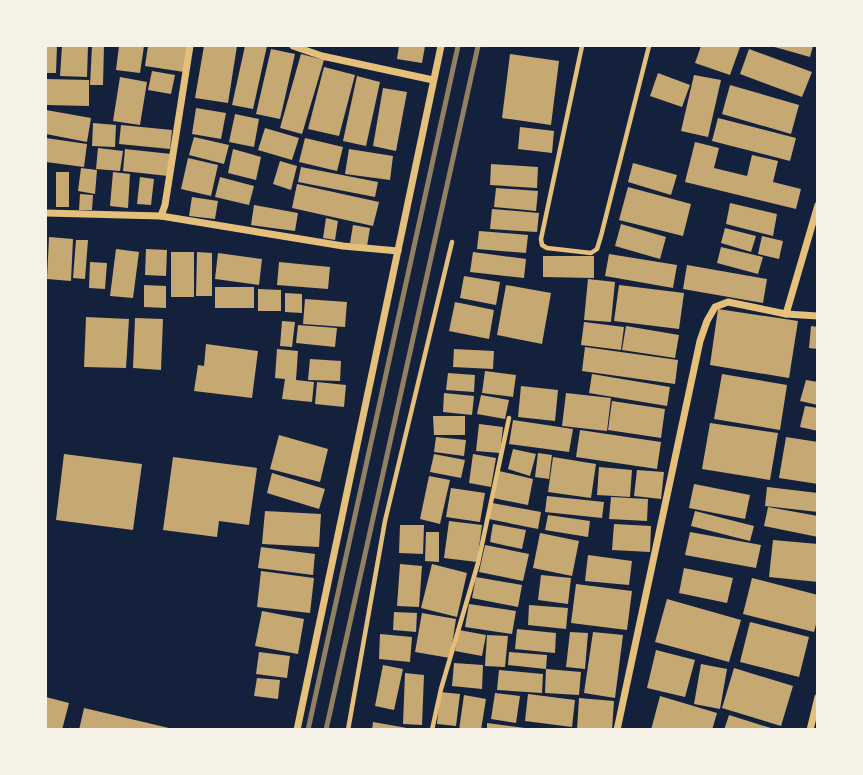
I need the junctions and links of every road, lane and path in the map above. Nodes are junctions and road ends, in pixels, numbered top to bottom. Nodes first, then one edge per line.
1 (190, 46) edge
2 (293, 46) edge
3 (441, 46) edge
4 (582, 46) edge
5 (649, 46) edge
6 (433, 80) junction
7 (817, 205) edge
8 (46, 213) edge
9 (160, 216) junction
10 (452, 242) dead end
11 (398, 251) junction
12 (786, 314) junction
13 (817, 316) edge
14 (509, 418) dead end
15 (817, 697) edge
16 (298, 730) edge
17 (348, 730) edge
18 (432, 730) edge
19 (617, 730) edge
20 (810, 730) edge

1 - 9 street
2 - 6 street
3 - 6 street
4 - 5 path
6 - 11 street
7 - 12 street
8 - 9 street
9 - 11 street
10 - 17 path
11 - 16 street
12 - 13 street
12 - 19 street
14 - 18 path
15 - 20 street

